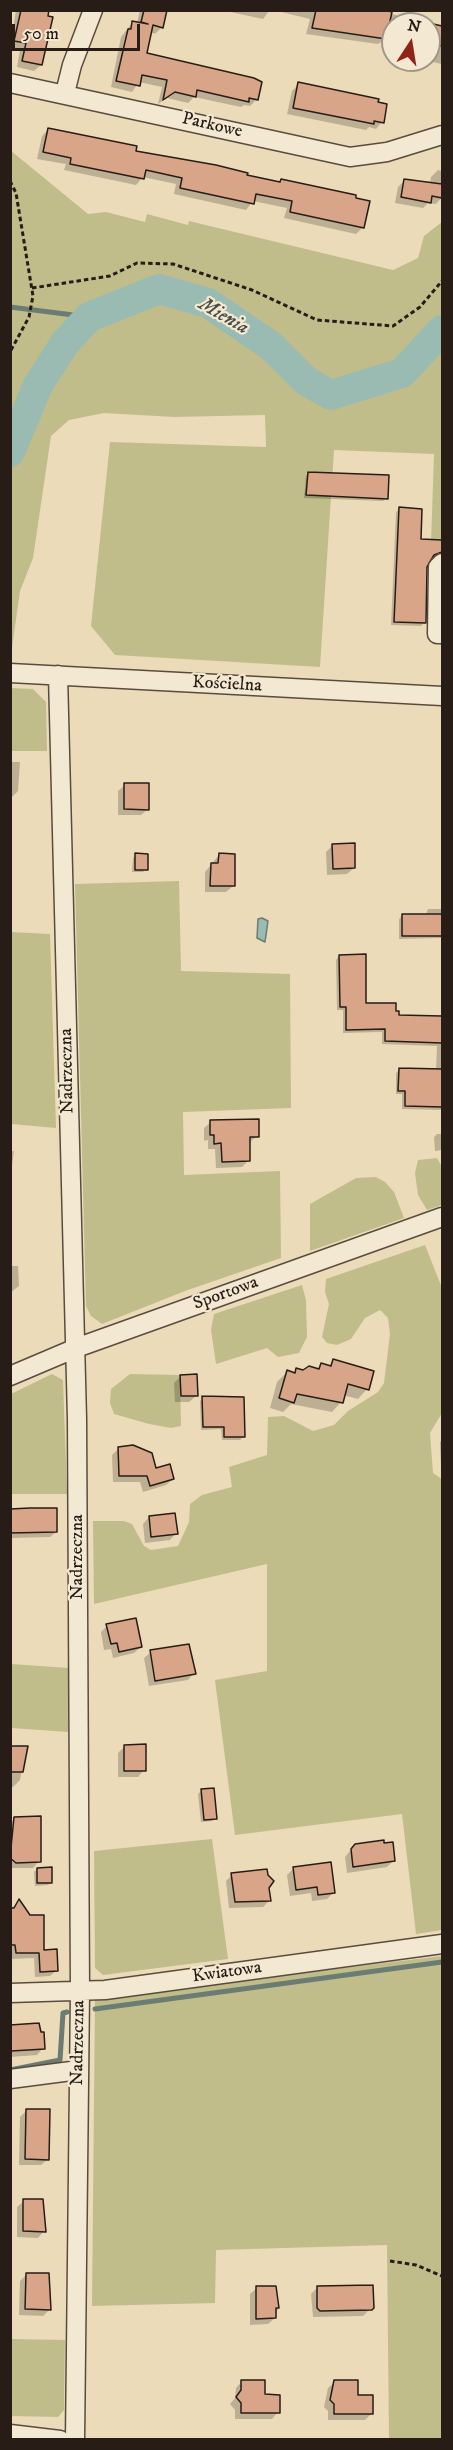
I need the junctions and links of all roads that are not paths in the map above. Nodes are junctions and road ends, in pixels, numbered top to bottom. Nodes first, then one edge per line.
1 (93, 10) edge
2 (10, 83) edge
3 (65, 93) junction
4 (442, 135) edge
5 (442, 563) edge
6 (442, 634) edge
7 (10, 673) edge
8 (58, 675) junction
9 (442, 696) edge
10 (442, 1216) edge
11 (75, 1348) junction
12 (10, 1376) edge
13 (442, 1944) edge
14 (80, 1992) junction
15 (10, 1993) edge
16 (79, 2070) junction
17 (10, 2079) edge
18 (10, 2434) edge
19 (60, 2439) edge
20 (75, 2439) edge

1 - 3 street
2 - 3 street, Parkowe
3 - 4 street, Parkowe
5 - 6 street
7 - 8 street, Kościelna
8 - 9 street, Kościelna
8 - 11 street, Nadrzeczna
10 - 11 street, Sportowa
11 - 12 street, Sportowa
11 - 14 street, Nadrzeczna
13 - 14 street, Kwiatowa
14 - 15 street, Kwiatowa
14 - 16 street, Nadrzeczna
16 - 17 street
16 - 20 street, Nadrzeczna
18 - 19 street

